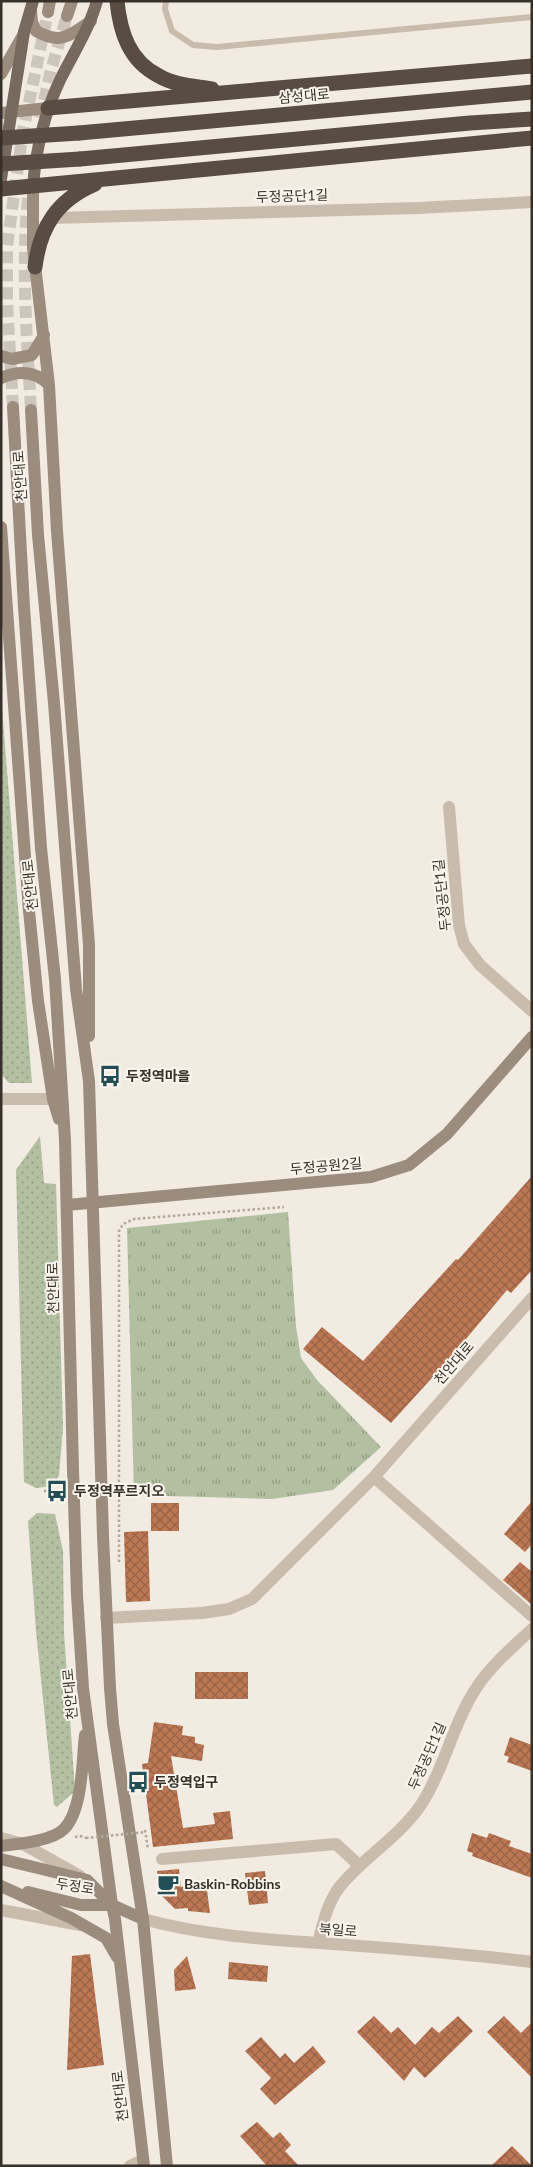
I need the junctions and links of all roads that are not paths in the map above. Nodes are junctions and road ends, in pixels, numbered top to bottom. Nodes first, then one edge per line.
1 (72, 1) edge
2 (97, 1) edge
3 (117, 1) edge
4 (166, 1) edge
5 (32, 6) edge
6 (68, 16) tunnel mouth
7 (532, 17) edge
8 (91, 21) junction
9 (24, 32) junction
10 (532, 66) edge
11 (1, 74) edge
12 (532, 92) edge
13 (231, 93) junction
14 (48, 108) junction
15 (6, 112) edge
16 (532, 120) edge
17 (1, 138) edge
18 (532, 138) edge
19 (1, 164) edge
20 (1, 179) edge
21 (105, 179) junction
22 (33, 186) junction
23 (1, 189) edge
24 (532, 202) edge
25 (52, 218) junction
26 (35, 267) junction
27 (44, 335) junction
28 (1, 356) edge
29 (1, 378) edge
30 (49, 385) junction
31 (13, 408) tunnel mouth
32 (31, 410) tunnel mouth
33 (1, 527) edge
34 (4, 614) edge
35 (449, 807) dead end
36 (532, 1010) edge
37 (532, 1037) edge
38 (89, 1081) junction
39 (1, 1099) edge
40 (53, 1099) junction
41 (65, 1140) junction
42 (94, 1203) junction
43 (67, 1206) junction
44 (532, 1298) edge
45 (374, 1477) junction
46 (532, 1616) edge
47 (106, 1618) junction
48 (532, 1629) edge
49 (87, 1715) junction
50 (1, 1838) edge
51 (23, 1844) junction
52 (1, 1846) edge
53 (1, 1859) edge
54 (162, 1859) dead end
55 (360, 1866) junction
56 (87, 1880) junction
57 (1, 1886) edge
58 (112, 1905) junction
59 (1, 1910) edge
60 (143, 1919) junction
61 (89, 1928) junction
62 (318, 1943) junction
63 (120, 1961) junction
64 (532, 1962) edge
65 (143, 2163) edge
66 (130, 2166) edge
67 (167, 2166) edge

1 - 6 main road
2 - 8 main road
3 - 13 highway
4 - 7 lane
5 - 8 main road
5 - 9 main road
8 - 14 main road
9 - 11 main road
9 - 15 main road
10 - 13 highway
12 - 17 highway, 삼성대로, bridge
13 - 14 highway
14 - 15 main road
14 - 22 main road
15 - 20 main road
16 - 19 highway, bridge
18 - 21 highway
21 - 22 highway
21 - 25 highway
22 - 23 highway
22 - 26 main road
24 - 25 street, 두정공단1길
25 - 26 highway
26 - 27 main road
27 - 28 main road
27 - 30 main road
29 - 30 main road
30 - 38 main road
31 - 41 main road, 천안대로
32 - 38 main road, 천안대로
33 - 34 main road
34 - 40 main road
35 - 36 street, 두정공단1길
37 - 42 main road, 두정공원2길
38 - 42 main road, 천안대로
39 - 40 street
40 - 41 main road
41 - 43 main road, 천안대로
42 - 43 main road, 두정공원2길
42 - 47 main road, 천안대로
43 - 49 main road, 천안대로
44 - 45 street, 천안대로
45 - 46 street
45 - 47 street, 천안대로
47 - 60 main road, 천안대로
48 - 55 street, 두정공단1길
49 - 51 main road
49 - 58 main road, 천안대로
50 - 51 street
51 - 52 main road
51 - 56 street
53 - 56 main road, 두정로
54 - 55 street
55 - 62 street, 두정공단1길
56 - 58 main road, 두정로
57 - 58 main road, 두정로
57 - 61 main road
58 - 60 main road
58 - 63 main road, 천안대로
59 - 61 street
60 - 62 street, 북일로
60 - 67 main road, 천안대로
61 - 63 main road
62 - 64 street, 북일로
63 - 65 main road, 천안대로
65 - 66 street

